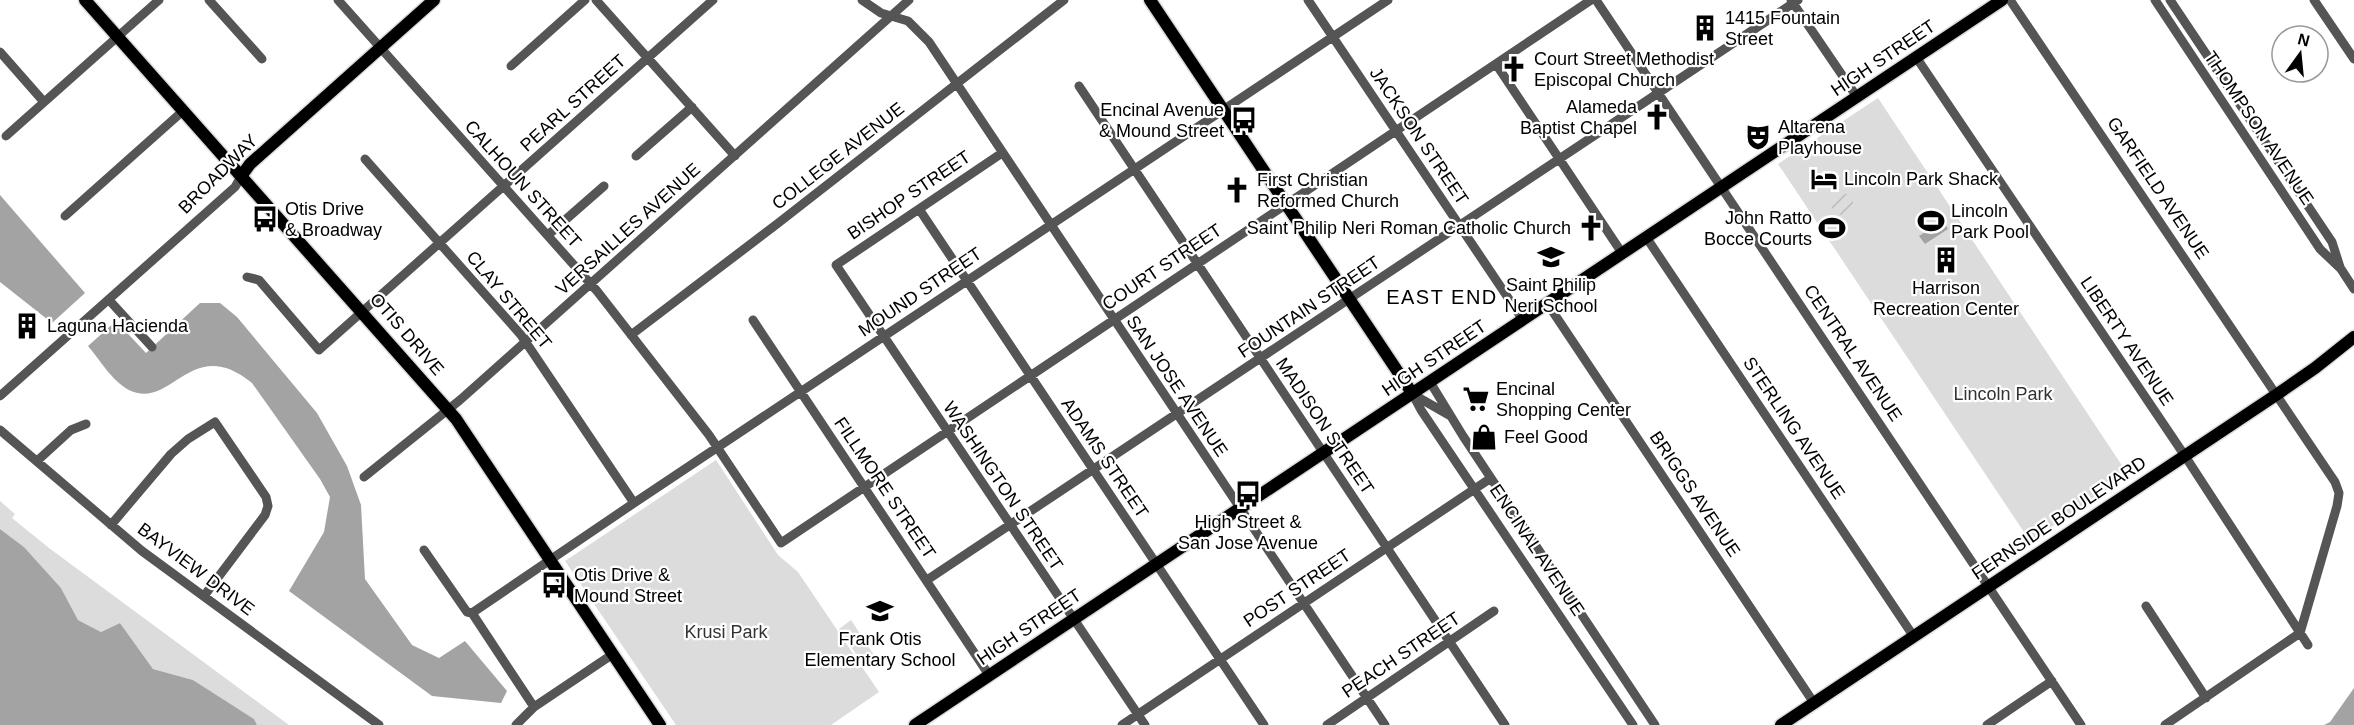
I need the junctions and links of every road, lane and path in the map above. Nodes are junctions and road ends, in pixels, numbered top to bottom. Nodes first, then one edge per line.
1 (85, 0) edge
2 (159, 0) edge
3 (209, 0) edge
4 (338, 0) edge
5 (434, 0) edge
6 (585, 0) edge
7 (596, 0) edge
8 (713, 0) edge
9 (862, 0) edge
10 (909, 0) edge
11 (1064, 0) edge
12 (1150, 0) edge
13 (1308, 0) edge
14 (1388, 0) edge
15 (1591, 0) edge
16 (1596, 0) edge
17 (2002, 0) edge
18 (2010, 0) edge
19 (2155, 0) edge
20 (2170, 0) edge
21 (2314, 0) edge
22 (1794, 1) edge
23 (892, 15) junction
24 (117, 36) junction
25 (1333, 37) junction
26 (380, 48) junction
27 (0, 52) edge
28 (1916, 57) junction
29 (648, 58) junction
30 (262, 59) dead end
31 (2354, 59) edge
32 (1496, 64) junction
33 (511, 66) dead end
34 (956, 84) junction
35 (1079, 86) dead end
36 (1658, 93) junction
37 (1857, 97) junction
38 (44, 102) junction
39 (692, 107) junction
40 (1223, 109) junction
41 (184, 110) junction
42 (1396, 132) junction
43 (6, 136) dead end
44 (1002, 153) junction
45 (636, 156) dead end
46 (735, 156) junction
47 (365, 159) dead end
48 (1558, 159) junction
49 (1134, 170) junction
50 (2284, 170) junction
51 (242, 176) junction
52 (2273, 178) junction
53 (504, 186) junction
54 (604, 186) dead end
55 (1722, 187) junction
56 (1286, 204) junction
57 (919, 209) junction
58 (64, 216) dead end
59 (1049, 225) junction
60 (1460, 226) junction
61 (548, 235) junction
62 (1646, 237) junction
63 (440, 244) junction
64 (1622, 253) junction
65 (1196, 264) junction
66 (836, 265) joint
67 (2341, 269) junction
68 (247, 277) dead end
69 (967, 281) junction
70 (591, 284) junction
71 (2354, 289) edge
72 (1350, 299) junction
73 (110, 300) junction
74 (1547, 303) junction
75 (363, 312) junction
76 (753, 320) dead end
77 (1113, 320) junction
78 (1522, 320) junction
79 (631, 335) junction
80 (883, 336) junction
81 (2354, 337) edge
82 (526, 342) junction
83 (152, 346) dead end
84 (1260, 359) junction
85 (1030, 375) junction
86 (1430, 382) junction
87 (800, 392) junction
88 (1412, 393) junction
89 (2276, 395) junction
90 (0, 396) edge
91 (449, 410) junction
92 (1176, 414) junction
93 (1450, 416) junction
94 (86, 424) dead end
95 (0, 430) edge
96 (947, 431) junction
97 (717, 447) junction
98 (1323, 453) junction
99 (2185, 456) junction
100 (37, 461) junction
101 (1093, 470) junction
102 (364, 477) dead end
103 (1491, 478) junction
104 (865, 487) junction
105 (1474, 489) junction
106 (634, 503) junction
107 (1241, 509) junction
108 (111, 525) junction
109 (1010, 525) junction
110 (781, 543) joint
111 (1388, 548) junction
112 (424, 550) dead end
113 (550, 559) junction
114 (1156, 564) junction
115 (1555, 575) junction
116 (927, 580) junction
117 (1539, 585) junction
118 (1989, 587) junction
119 (204, 596) junction
120 (1303, 603) junction
121 (2146, 606) dead end
122 (1494, 611) dead end
123 (472, 613) junction
124 (1072, 620) junction
125 (2300, 633) junction
126 (1914, 637) junction
127 (1449, 642) junction
128 (2308, 645) dead end
129 (613, 654) junction
130 (1220, 660) junction
131 (989, 675) junction
132 (2052, 681) junction
133 (1367, 698) junction
134 (2206, 698) junction
135 (1814, 703) junction
136 (534, 707) junction
137 (1138, 714) junction
138 (379, 725) edge
139 (516, 725) edge
140 (660, 725) edge
141 (915, 725) edge
142 (1122, 725) edge
143 (1145, 725) edge
144 (1264, 725) edge
145 (1327, 725) edge
146 (1385, 725) edge
147 (1505, 725) edge
148 (1633, 725) edge
149 (1655, 725) edge
150 (1781, 725) edge
151 (1987, 725) edge
152 (2081, 725) edge
153 (2165, 725) edge

1 - 24 main road, OTIS DRIVE
2 - 24 street
3 - 30 street
4 - 26 street, CALHOUN STREET
5 - 26 main road, BROADWAY
6 - 33 street
7 - 29 street
8 - 29 street, PEARL STREET
9 - 23 street, SAN JOSE AVENUE
10 - 23 street, VERSAILLES AVENUE
11 - 34 street, COLLEGE AVENUE
12 - 40 main road, ENCINAL AVENUE
13 - 25 street, JACKSON STREET
14 - 25 street, MOUND STREET
15 - 32 street, COURT STREET
16 - 36 street, CENTRAL AVENUE
17 - 28 main road, HIGH STREET
18 - 89 street, GARFIELD AVENUE
19 - 52 street, THOMPSON AVENUE
20 - 50 street, THOMPSON AVENUE
21 - 31 street
22 - 36 street, FOUNTAIN STREET
22 - 37 street
23 - 34 street, SAN JOSE AVENUE
23 - 46 street, VERSAILLES AVENUE
24 - 38 street
24 - 41 main road, OTIS DRIVE
25 - 40 street, MOUND STREET
25 - 42 street, JACKSON STREET
26 - 51 main road, BROADWAY
26 - 53 street, CALHOUN STREET
27 - 38 street
28 - 37 main road, HIGH STREET
28 - 99 street, LIBERTY AVENUE
29 - 39 street
29 - 53 street, PEARL STREET
32 - 42 street, COURT STREET
32 - 48 street
34 - 44 street, SAN JOSE AVENUE
34 - 79 street, COLLEGE AVENUE
35 - 49 street, MADISON STREET
36 - 48 street, FOUNTAIN STREET
36 - 55 street, CENTRAL AVENUE
37 - 55 main road, HIGH STREET
38 - 43 street
39 - 45 street
39 - 46 street
40 - 49 street, MOUND STREET
40 - 56 main road, ENCINAL AVENUE
41 - 51 main road, OTIS DRIVE
41 - 58 street
42 - 56 street, COURT STREET
42 - 60 street, JACKSON STREET
44 - 57 street, BISHOP STREET
44 - 59 street, SAN JOSE AVENUE
46 - 70 street, VERSAILLES AVENUE
47 - 63 street, CLAY STREET
48 - 60 street, FOUNTAIN STREET
48 - 64 street
49 - 59 street, MOUND STREET
49 - 65 street, MADISON STREET
50 - 52 street
50 - 67 street, THOMPSON AVENUE
51 - 73 street, BROADWAY
51 - 75 main road, OTIS DRIVE
52 - 67 street, THOMPSON AVENUE
53 - 61 street, CALHOUN STREET
53 - 63 street, PEARL STREET
54 - 61 street
55 - 62 main road, HIGH STREET
55 - 118 street, CENTRAL AVENUE
56 - 65 street, COURT STREET
56 - 72 main road, ENCINAL AVENUE
57 - 66 street, BISHOP STREET
57 - 69 street, ADAMS STREET
59 - 69 street, MOUND STREET
59 - 77 street, SAN JOSE AVENUE
60 - 72 street, FOUNTAIN STREET
60 - 78 street, JACKSON STREET
61 - 70 street, CALHOUN STREET
62 - 64 main road, HIGH STREET
62 - 126 street, STERLING AVENUE
63 - 75 street, PEARL STREET
63 - 82 street, CLAY STREET
64 - 74 main road, HIGH STREET
65 - 77 street, COURT STREET
65 - 84 street, MADISON STREET
66 - 80 street, WASHINGTON STREET
67 - 71 street, THOMPSON AVENUE
68 - 75 street, PEARL STREET
69 - 80 street, MOUND STREET
69 - 85 street, ADAMS STREET
70 - 79 street, CALHOUN STREET
70 - 82 street, VERSAILLES AVENUE
72 - 84 street, FOUNTAIN STREET
72 - 88 main road, ENCINAL AVENUE
73 - 83 street
73 - 90 street, BROADWAY
74 - 78 main road, HIGH STREET
74 - 135 street, BRIGGS AVENUE
75 - 91 main road, OTIS DRIVE
76 - 87 street, FILLMORE STREET
77 - 85 street, COURT STREET
77 - 92 street, SAN JOSE AVENUE
78 - 86 main road, HIGH STREET
79 - 97 street, CALHOUN STREET
80 - 87 street, MOUND STREET
80 - 96 street, WASHINGTON STREET
81 - 89 main road, FERNSIDE BOULEVARD
82 - 91 street, VERSAILLES AVENUE
82 - 106 street, CLAY STREET
84 - 92 street, FOUNTAIN STREET
84 - 98 street, MADISON STREET
85 - 96 street, COURT STREET
85 - 101 street, ADAMS STREET
86 - 88 main road, HIGH STREET
86 - 93 street, ENCINAL AVENUE
87 - 97 street, MOUND STREET
87 - 104 street, FILLMORE STREET
88 - 93 street, ENCINAL AVENUE
88 - 98 main road, HIGH STREET
88 - 105 street, ENCINAL AVENUE
89 - 99 main road, FERNSIDE BOULEVARD
89 - 125 street, GARFIELD AVENUE
91 - 102 street, VERSAILLES AVENUE
91 - 113 main road, OTIS DRIVE
92 - 101 street, FOUNTAIN STREET
92 - 107 street, SAN JOSE AVENUE
93 - 103 street, ENCINAL AVENUE
94 - 100 street
95 - 100 street, BAYVIEW DRIVE
96 - 104 street, COURT STREET
96 - 109 street, WASHINGTON STREET
97 - 106 street, MOUND STREET
97 - 110 street, CALHOUN STREET
98 - 107 main road, HIGH STREET
98 - 111 street, MADISON STREET
99 - 118 main road, FERNSIDE BOULEVARD
99 - 125 street, LIBERTY AVENUE
100 - 108 street, BAYVIEW DRIVE
101 - 109 street, FOUNTAIN STREET
101 - 114 street, ADAMS STREET
103 - 105 street, POST STREET
103 - 115 street, ENCINAL AVENUE
104 - 110 street, COURT STREET
104 - 116 street, FILLMORE STREET
105 - 111 street, POST STREET
105 - 117 street, ENCINAL AVENUE
106 - 113 street, MOUND STREET
107 - 114 main road, HIGH STREET
107 - 120 street, SAN JOSE AVENUE
108 - 119 street, BAYVIEW DRIVE
108 - 119 street
109 - 116 street, FOUNTAIN STREET
109 - 124 street, WASHINGTON STREET
111 - 120 street, POST STREET
111 - 127 street, MADISON STREET
112 - 123 street
113 - 123 street, MOUND STREET
113 - 129 main road, OTIS DRIVE
114 - 124 main road, HIGH STREET
114 - 130 street, ADAMS STREET
115 - 117 street
115 - 149 street, ENCINAL AVENUE
116 - 131 street, FILLMORE STREET
117 - 148 street, ENCINAL AVENUE
118 - 126 main road, FERNSIDE BOULEVARD
118 - 132 street, CENTRAL AVENUE
119 - 138 street, BAYVIEW DRIVE
120 - 130 street, POST STREET
120 - 133 street, SAN JOSE AVENUE
121 - 134 street
122 - 127 street, PEACH STREET
123 - 136 street
124 - 131 main road, HIGH STREET
124 - 137 street, WASHINGTON STREET
125 - 128 street, LIBERTY AVENUE
125 - 134 street
126 - 135 main road, FERNSIDE BOULEVARD
127 - 133 street, PEACH STREET
127 - 147 street, MADISON STREET
129 - 136 street
129 - 140 main road, OTIS DRIVE
130 - 137 street, POST STREET
130 - 144 street, ADAMS STREET
131 - 141 main road, HIGH STREET
132 - 151 street
132 - 152 street, CENTRAL AVENUE
133 - 145 street, PEACH STREET
133 - 146 street, SAN JOSE AVENUE
134 - 153 street
135 - 150 main road, FERNSIDE BOULEVARD
136 - 139 street
137 - 142 street, POST STREET
137 - 143 street, WASHINGTON STREET

